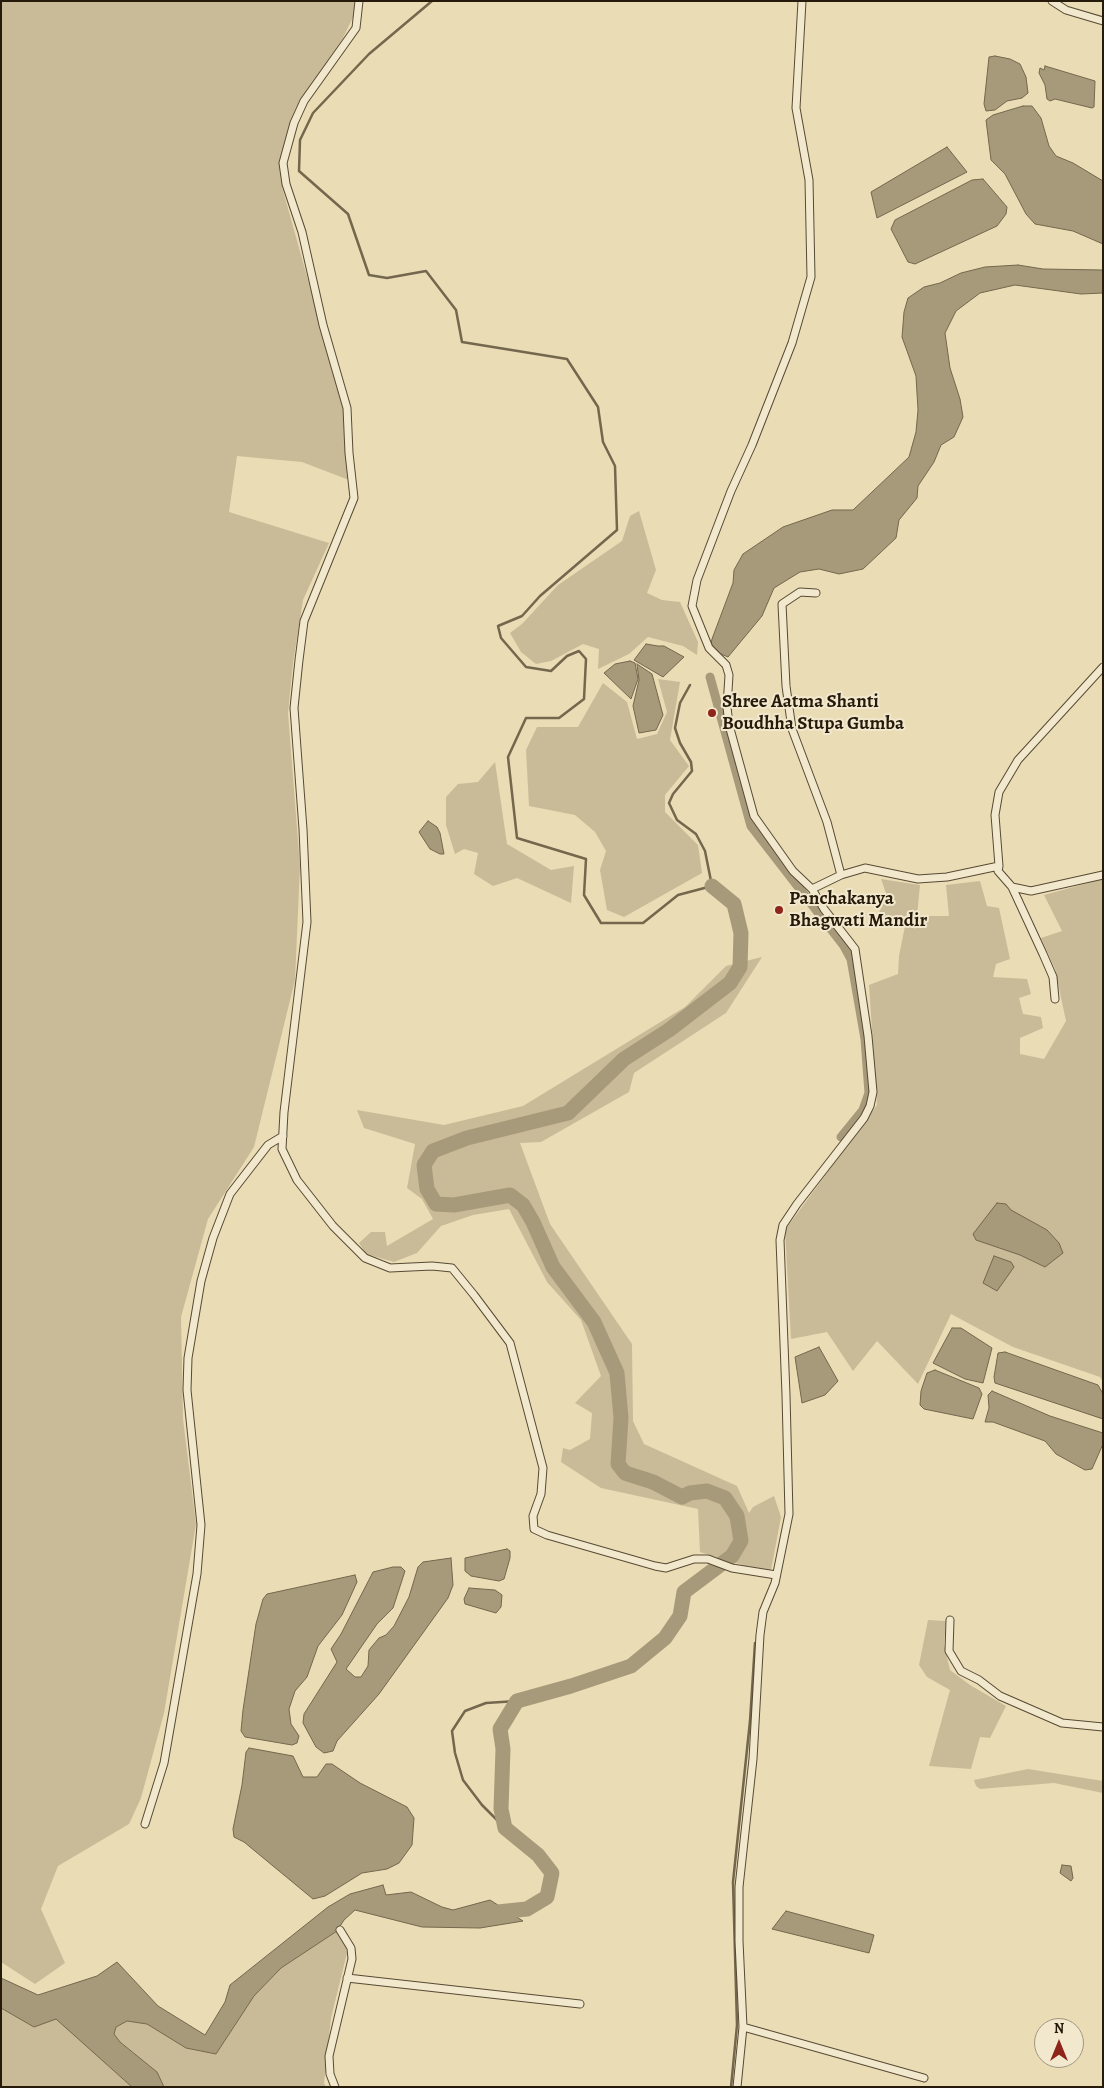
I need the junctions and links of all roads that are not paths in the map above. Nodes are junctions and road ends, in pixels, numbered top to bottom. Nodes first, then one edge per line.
1 (359, 1) edge
2 (802, 1) edge
3 (1052, 1) edge
4 (1103, 21) edge
5 (816, 593) dead end
6 (1103, 667) edge
7 (999, 866) junction
8 (842, 875) junction
9 (1103, 875) edge
10 (1012, 887) junction
11 (812, 890) junction
12 (1055, 999) dead end
13 (283, 1136) junction
14 (776, 1575) junction
15 (950, 1620) dead end
16 (1103, 1727) edge
17 (145, 1824) dead end
18 (340, 1930) dead end
19 (348, 1978) junction
20 (580, 2004) dead end
21 (743, 2027) junction
22 (924, 2078) dead end
23 (335, 2087) edge
24 (737, 2087) edge

1 - 13 street
2 - 11 street
3 - 4 street
5 - 8 street
6 - 7 street
7 - 8 street
7 - 10 street
8 - 11 street
9 - 10 street
10 - 12 street
11 - 14 street
13 - 14 street
13 - 17 street
14 - 21 street
15 - 16 street
18 - 19 street
19 - 20 street
19 - 23 street
21 - 22 street
21 - 24 street

